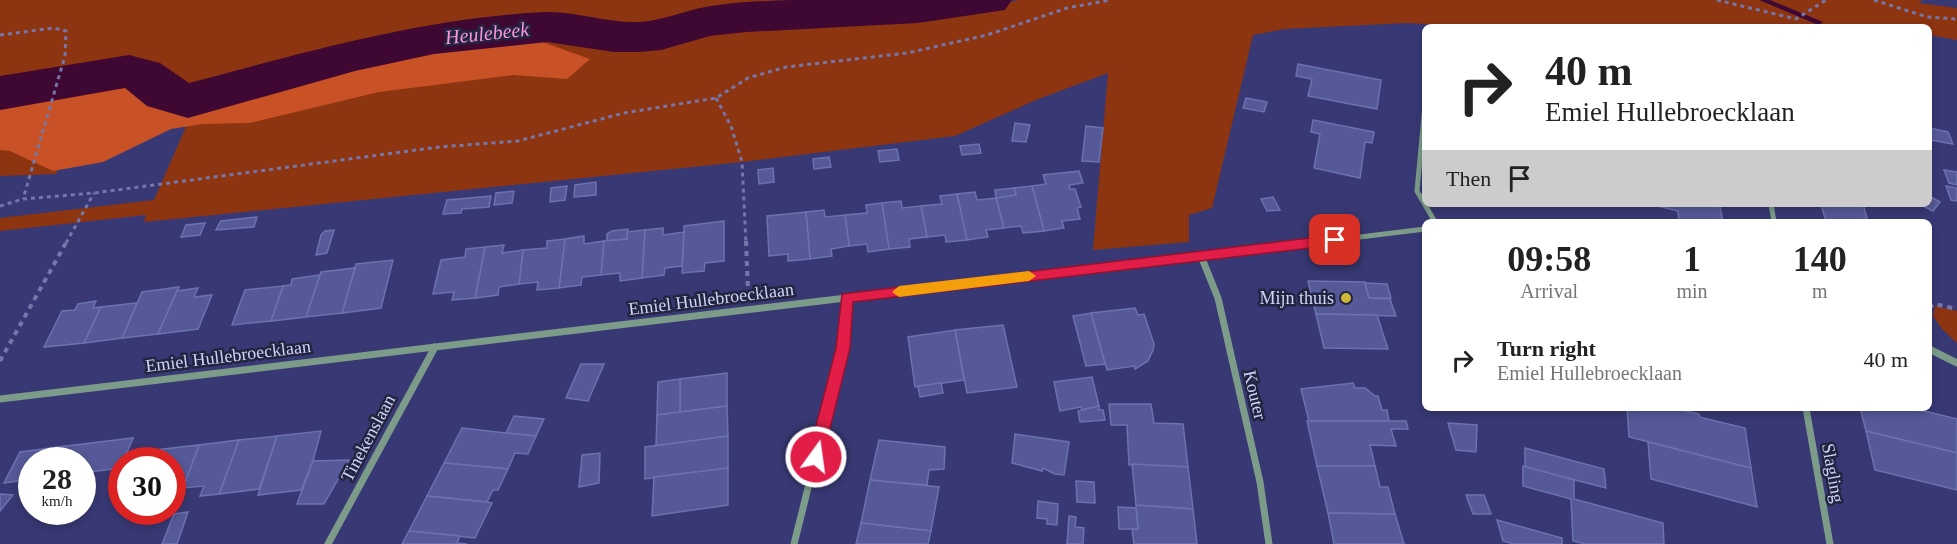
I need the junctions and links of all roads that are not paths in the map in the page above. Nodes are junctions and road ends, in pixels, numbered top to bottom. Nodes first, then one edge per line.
1 (1422, 137) edge
2 (1422, 200) edge
3 (1422, 229) edge
4 (1201, 256) junction
5 (847, 298) junction
6 (435, 346) junction
7 (1932, 350) edge
8 (1957, 363) edge
9 (0, 399) edge
10 (1807, 411) edge
11 (328, 544) edge
12 (794, 544) edge
13 (1269, 544) edge
14 (1830, 544) edge

1 - 2 street
3 - 4 street, Emiel Hullebroecklaan
4 - 5 street, Emiel Hullebroecklaan
4 - 13 street, Kouter
5 - 6 street, Emiel Hullebroecklaan
5 - 12 street
6 - 9 street, Emiel Hullebroecklaan
6 - 11 street, Tinekenslaan
7 - 8 street
10 - 14 street, Slagling

